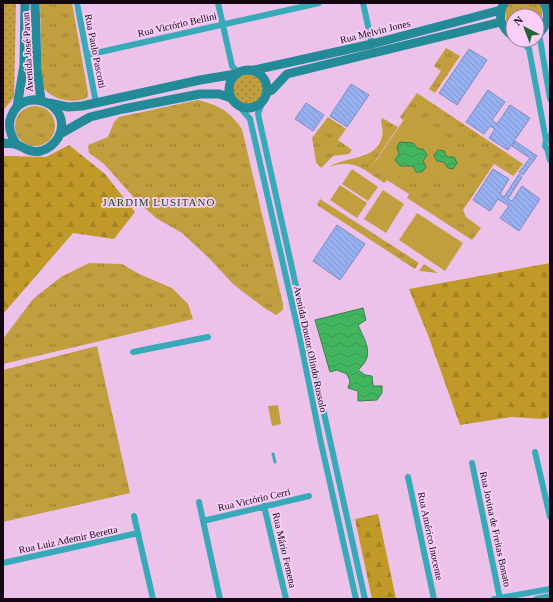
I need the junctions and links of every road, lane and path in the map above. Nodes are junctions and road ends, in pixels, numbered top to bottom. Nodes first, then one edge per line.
1 (25, 3) edge
2 (36, 3) edge
3 (78, 3) edge
4 (218, 3) edge
5 (319, 3) edge
6 (363, 3) edge
7 (544, 3) edge
8 (502, 6) edge
9 (549, 20) edge
10 (501, 22) junction
11 (223, 24) junction
12 (505, 28) edge
13 (372, 44) junction
14 (528, 48) edge
15 (541, 48) edge
16 (87, 55) junction
17 (254, 70) junction
18 (237, 73) junction
19 (267, 92) junction
20 (230, 98) junction
21 (550, 99) edge
22 (45, 102) junction
23 (262, 102) junction
24 (96, 103) junction
25 (239, 106) junction
26 (15, 110) junction
27 (3, 122) edge
28 (60, 134) junction
29 (548, 138) edge
30 (3, 143) edge
31 (17, 145) junction
32 (549, 152) edge
33 (550, 160) edge
34 (208, 337) dead end
35 (133, 352) dead end
36 (315, 375) junction
37 (307, 376) junction
38 (330, 441) junction
39 (321, 443) junction
40 (331, 448) junction
41 (322, 450) junction
42 (535, 452) dead end
43 (273, 454) dead end
44 (275, 462) dead end
45 (472, 463) dead end
46 (408, 477) dead end
47 (309, 496) dead end
48 (199, 502) dead end
49 (264, 506) junction
50 (134, 516) dead end
51 (550, 517) edge
52 (203, 521) junction
53 (138, 534) junction
54 (3, 563) edge
55 (550, 589) edge
56 (550, 596) edge
57 (152, 599) edge
58 (220, 599) edge
59 (286, 599) edge
60 (356, 599) edge
61 (365, 599) edge
62 (434, 599) edge
63 (498, 599) edge
64 (536, 599) edge

1 - 26 street, Avenida José Pavan
2 - 22 street, Avenida José Pavan
3 - 16 street, Rua Paulo Pascotti
4 - 11 street
5 - 11 street, Rua Victório Bellini
6 - 13 street
7 - 9 street
8 - 10 street
8 - 13 street, Rua Melvin Jones
10 - 12 street
10 - 19 street, Rua Melvin Jones
11 - 16 street, Rua Victório Bellini
11 - 18 street
13 - 17 street, Rua Melvin Jones
14 - 29 street
15 - 21 street
16 - 24 street, Rua Paulo Pascotti
17 - 18 street
17 - 19 street
18 - 20 street
18 - 24 street
19 - 23 street
20 - 25 street
20 - 28 street
22 - 24 street
22 - 26 street
22 - 28 street
23 - 25 street
23 - 36 street, Avenida Doutor Olindo Russolo
25 - 37 street, Avenida Doutor Olindo Russolo
26 - 27 street
26 - 31 street
28 - 31 street
29 - 32 street
30 - 31 street
32 - 33 street
34 - 35 street
36 - 37 street
36 - 38 street, Avenida Doutor Olindo Russolo
37 - 39 street, Avenida Doutor Olindo Russolo
38 - 39 street
38 - 40 street, Avenida Doutor Olindo Russolo
39 - 41 street, Avenida Doutor Olindo Russolo
40 - 41 street
40 - 61 street, Avenida Doutor Olindo Russolo
41 - 60 street, Avenida Doutor Olindo Russolo
42 - 51 street
43 - 44 lane
45 - 63 street, Rua Jovina de Freitas Bonato
46 - 62 street, Rua Américo Inocente
47 - 49 street, Rua Victório Cerri
48 - 52 street
49 - 52 street, Rua Victório Cerri
49 - 59 street, Rua Mário Femena
50 - 53 street
52 - 58 street
53 - 54 street, Rua Luiz Ademir Beretta
53 - 57 street
55 - 63 street
56 - 64 street

